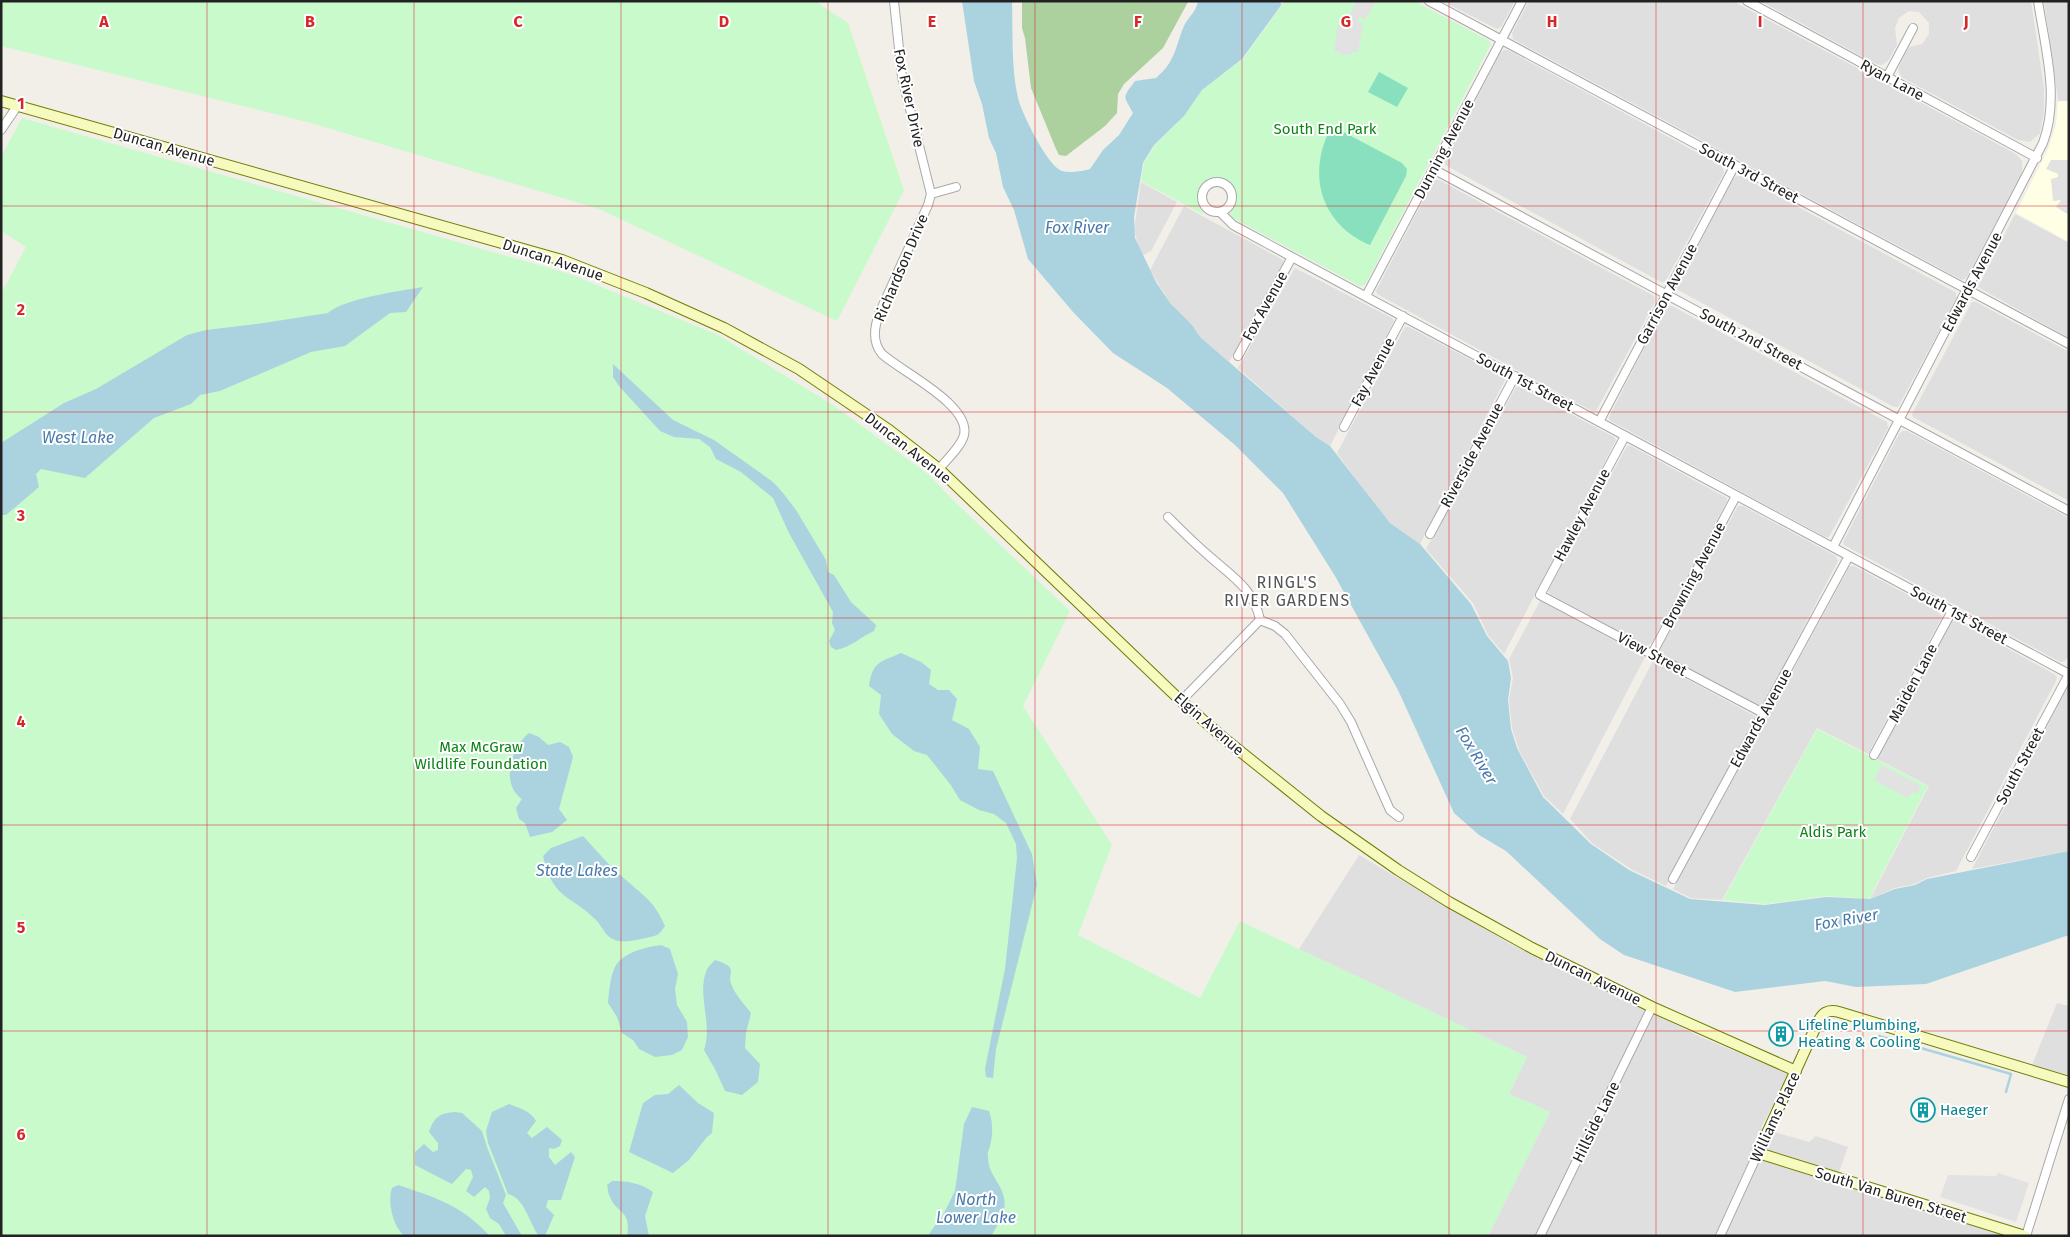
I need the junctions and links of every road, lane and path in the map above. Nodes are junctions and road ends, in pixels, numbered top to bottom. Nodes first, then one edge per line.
1 (894, 1) edge
2 (1429, 1) edge
3 (1522, 1) edge
4 (1747, 1) edge
5 (2038, 1) edge
6 (1913, 28) dead end
7 (1501, 40) junction
8 (1887, 77) junction
9 (1, 101) edge
10 (18, 105) junction
11 (1, 130) edge
12 (2037, 158) junction
13 (1734, 165) junction
14 (1433, 169) junction
15 (956, 187) dead end
16 (930, 194) junction
17 (1220, 212) dead end
18 (1292, 257) junction
19 (1968, 290) junction
20 (1667, 294) junction
21 (1366, 296) junction
22 (1403, 316) junction
23 (2069, 344) edge
24 (1238, 356) dead end
25 (1514, 376) junction
26 (1900, 420) junction
27 (1599, 422) junction
28 (1344, 427) dead end
29 (1625, 436) junction
30 (939, 469) junction
31 (1736, 496) junction
32 (2069, 511) edge
33 (1168, 517) dead end
34 (1430, 534) dead end
35 (1833, 547) junction
36 (1849, 556) junction
37 (1035, 559) joint
38 (1540, 595) joint
39 (1952, 611) junction
40 (1260, 620) junction
41 (1652, 654) junction
42 (2069, 674) edge
43 (1181, 701) junction
44 (1763, 713) junction
45 (1874, 755) dead end
46 (1399, 817) dead end
47 (1971, 857) dead end
48 (1398, 870) joint
49 (1673, 879) dead end
50 (1652, 1007) junction
51 (1796, 1071) junction
52 (2069, 1082) edge
53 (2069, 1099) edge
54 (1758, 1153) junction
55 (1540, 1236) edge
56 (1720, 1236) edge
57 (2026, 1236) edge

1 - 16 street, Fox River Drive
2 - 7 street, South 3rd Street
3 - 7 street, Dunning Avenue
4 - 8 street, Ryan Lane
5 - 12 street, Edwards Avenue
6 - 8 street
7 - 13 street, South 3rd Street
7 - 14 street, Dunning Avenue
8 - 12 street, Ryan Lane
9 - 10 street, Duncan Avenue
10 - 11 street
10 - 30 street, Duncan Avenue
12 - 19 street, Edwards Avenue
13 - 19 street, South 3rd Street
13 - 20 street, Garrison Avenue
14 - 20 street, South 2nd Street
14 - 21 street, Dunning Avenue
15 - 16 street, Richardson Drive
16 - 30 street, Richardson Drive
17 - 18 street, South 1st Street
18 - 21 street, South 1st Street
18 - 24 street, Fox Avenue
19 - 23 street, South 3rd Street
19 - 26 street, Edwards Avenue
20 - 26 street, South 2nd Street
20 - 27 street, Garrison Avenue
21 - 22 street, South 1st Street
22 - 25 street, South 1st Street
22 - 28 street, Fay Avenue
25 - 27 street, South 1st Street
25 - 34 street, Riverside Avenue
26 - 32 street, South 2nd Street
26 - 35 street, Edwards Avenue
27 - 29 street, South 1st Street
29 - 31 street, South 1st Street
29 - 38 street, Hawley Avenue
30 - 37 street, Duncan Avenue
31 - 35 street, South 1st Street
31 - 41 street, Browning Avenue
33 - 40 street
35 - 36 street, South 1st Street
36 - 39 street, South 1st Street
36 - 44 street, Edwards Avenue
37 - 43 street, Elgin Avenue
38 - 41 street, View Street
39 - 42 street, South 1st Street
39 - 45 street, Maiden Lane
40 - 43 street
40 - 46 street
41 - 44 street, View Street
42 - 47 street, South Street
43 - 48 street, Elgin Avenue
44 - 49 street, Edwards Avenue
48 - 50 street, Duncan Avenue
50 - 51 street, Duncan Avenue
50 - 55 street, Hillside Lane
51 - 52 street, Williams Place
51 - 54 street, Williams Place
53 - 57 street
54 - 56 street, Williams Place
54 - 57 street, South Van Buren Street

